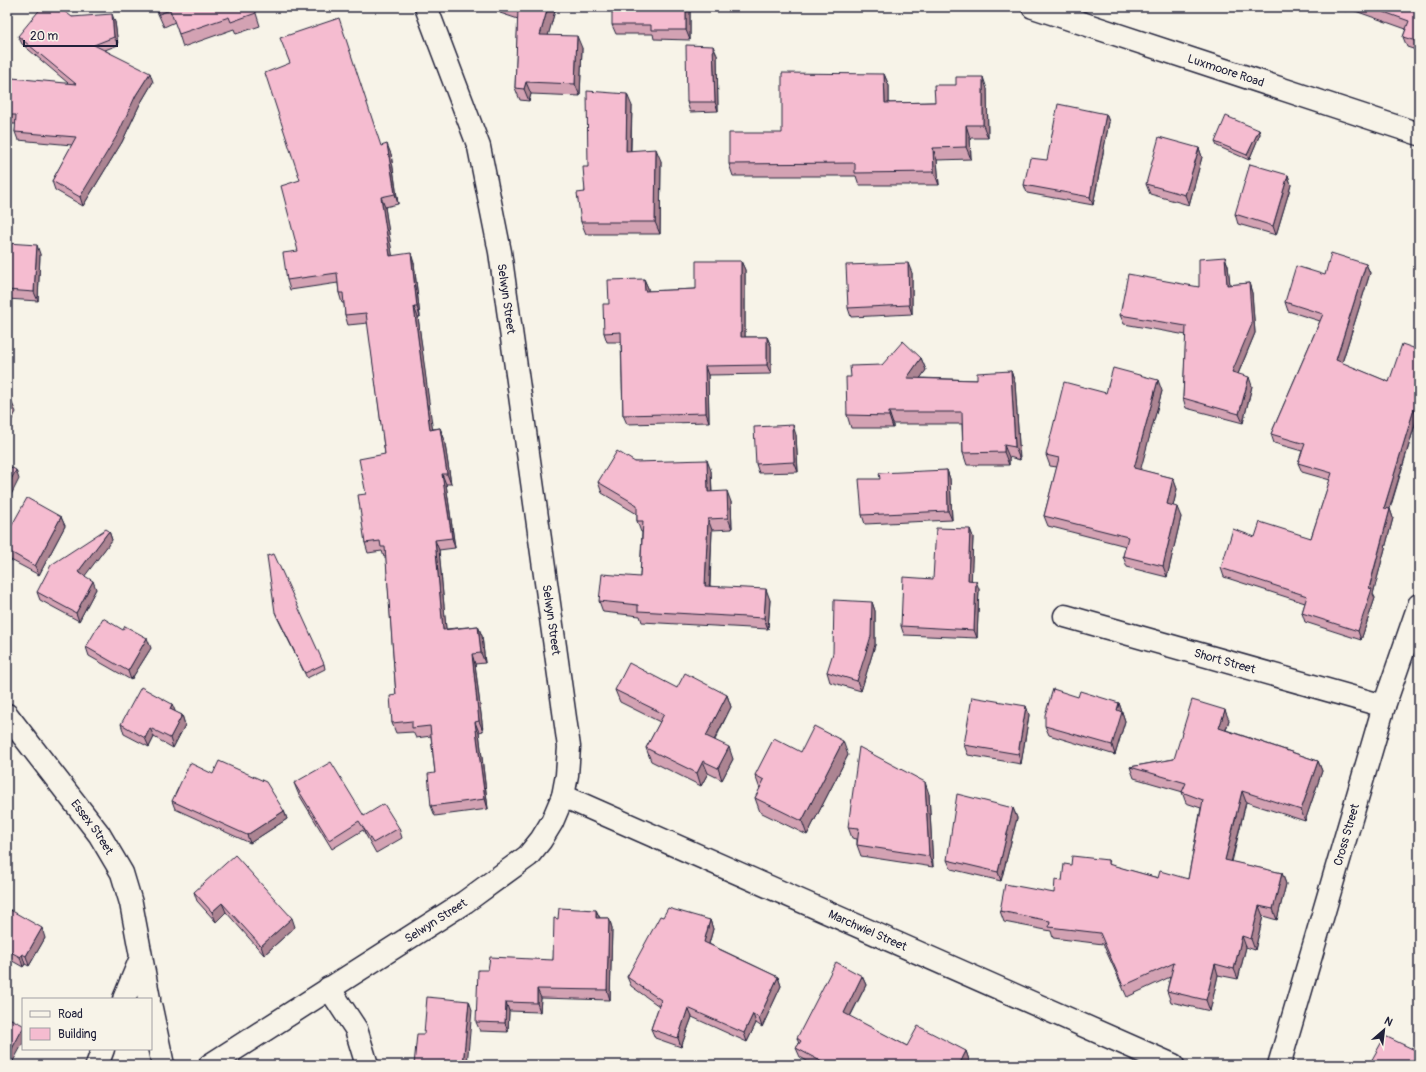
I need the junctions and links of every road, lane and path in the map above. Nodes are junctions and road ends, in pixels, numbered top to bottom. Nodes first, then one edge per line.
1 (426, 7) edge
2 (1033, 7) edge
3 (1419, 134) edge
4 (1419, 605) edge
5 (1065, 616) dead end
6 (1384, 706) junction
7 (7, 714) edge
8 (563, 796) junction
9 (141, 958) junction
10 (329, 988) junction
11 (124, 998) edge
12 (149, 998) edge
13 (152, 1013) edge
14 (103, 1050) edge
15 (1136, 1058) edge
16 (97, 1065) edge
17 (163, 1065) edge
18 (210, 1065) edge
19 (367, 1065) edge
20 (1173, 1065) edge
21 (1279, 1065) edge

1 - 8 street, Selwyn Street
2 - 3 street, Luxmoore Road
4 - 6 street, Cross Street
5 - 6 street, Short Street
6 - 21 street, Cross Street
7 - 9 street, Essex Street
8 - 10 street, Selwyn Street
8 - 15 street, Marchwiel Street
9 - 11 street
9 - 12 street, Essex Street
10 - 18 street, Selwyn Street
10 - 19 street
13 - 17 street
14 - 16 street
15 - 20 street, Marchwiel Street

